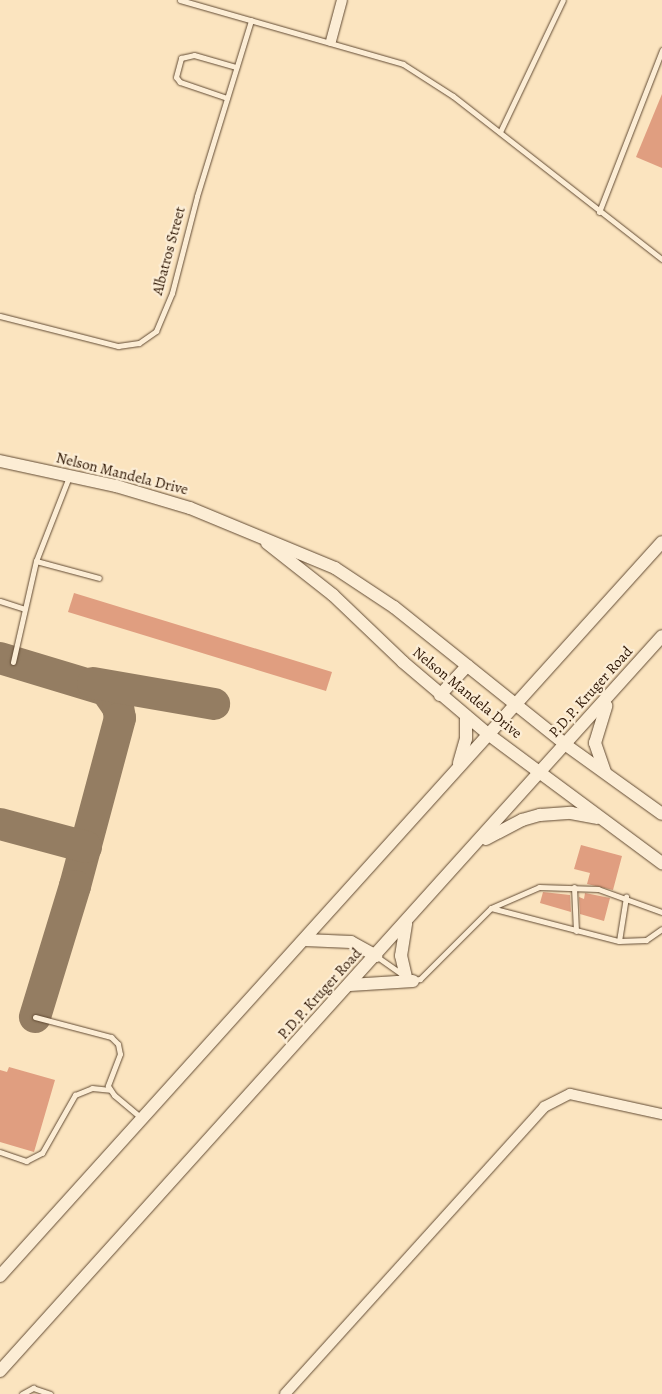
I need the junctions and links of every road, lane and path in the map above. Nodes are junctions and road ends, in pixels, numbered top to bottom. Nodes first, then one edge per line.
1 (180, 0) edge
2 (342, 0) edge
3 (563, 0) edge
4 (251, 20) junction
5 (332, 41) junction
6 (662, 50) edge
7 (236, 67) junction
8 (227, 98) junction
9 (500, 132) junction
10 (599, 212) junction
11 (662, 259) edge
12 (0, 316) edge
13 (0, 461) edge
14 (69, 476) junction
15 (261, 538) junction
16 (662, 542) edge
17 (36, 561) junction
18 (99, 578) dead end
19 (0, 600) edge
20 (24, 609) junction
21 (662, 636) edge
22 (13, 662) dead end
23 (467, 666) junction
24 (440, 695) junction
25 (608, 699) junction
26 (514, 704) junction
27 (466, 716) junction
28 (488, 734) junction
29 (566, 745) junction
30 (458, 768) junction
31 (540, 771) junction
32 (606, 774) junction
33 (662, 814) edge
34 (599, 819) junction
35 (479, 843) junction
36 (662, 863) edge
37 (574, 887) junction
38 (626, 897) junction
39 (491, 908) junction
40 (662, 912) edge
41 (406, 923) junction
42 (662, 929) edge
43 (576, 931) junction
44 (305, 940) junction
45 (619, 941) junction
46 (376, 956) junction
47 (410, 979) junction
48 (350, 985) junction
49 (35, 1017) dead end
50 (110, 1090) junction
51 (662, 1114) edge
52 (144, 1120) junction
53 (0, 1152) edge
54 (0, 1276) edge
55 (0, 1371) edge
56 (22, 1394) edge
57 (50, 1394) edge
58 (284, 1394) edge

1 - 4 lane
2 - 5 street
3 - 9 lane
4 - 5 lane
4 - 7 lane, Albatros Street
5 - 9 lane
6 - 10 lane
7 - 8 lane, Albatros Street
7 - 8 lane
8 - 12 lane, Albatros Street
9 - 10 lane
10 - 11 lane
13 - 14 street, Nelson Mandela Drive
14 - 15 street, Nelson Mandela Drive
14 - 17 lane
15 - 23 street, Nelson Mandela Drive
15 - 24 street, Nelson Mandela Drive
16 - 26 street
17 - 18 lane
17 - 20 lane
19 - 20 lane
20 - 22 lane
21 - 25 street, P.D.P. Kruger Road
23 - 24 street
23 - 26 street, Nelson Mandela Drive
24 - 27 street, Nelson Mandela Drive
25 - 29 street, P.D.P. Kruger Road
25 - 32 street
26 - 28 street
26 - 29 street, Nelson Mandela Drive
27 - 28 street, Nelson Mandela Drive
27 - 30 street
28 - 30 street
28 - 31 street, Nelson Mandela Drive
29 - 31 street, P.D.P. Kruger Road
29 - 32 street, Nelson Mandela Drive
30 - 44 street
31 - 34 street, Nelson Mandela Drive
31 - 35 street, P.D.P. Kruger Road
32 - 33 street, Nelson Mandela Drive
34 - 35 street
34 - 36 street, Nelson Mandela Drive
35 - 41 street, P.D.P. Kruger Road
37 - 38 lane
37 - 39 lane
37 - 43 lane
38 - 40 lane
38 - 45 lane
39 - 43 lane
39 - 47 lane
41 - 46 street, P.D.P. Kruger Road
41 - 47 street
42 - 45 lane
43 - 45 lane
44 - 46 street
44 - 52 street
46 - 47 lane
46 - 48 street, P.D.P. Kruger Road
47 - 48 street
48 - 55 street, P.D.P. Kruger Road
49 - 50 lane
50 - 52 lane
50 - 53 lane
51 - 58 street
52 - 54 street
56 - 57 lane

